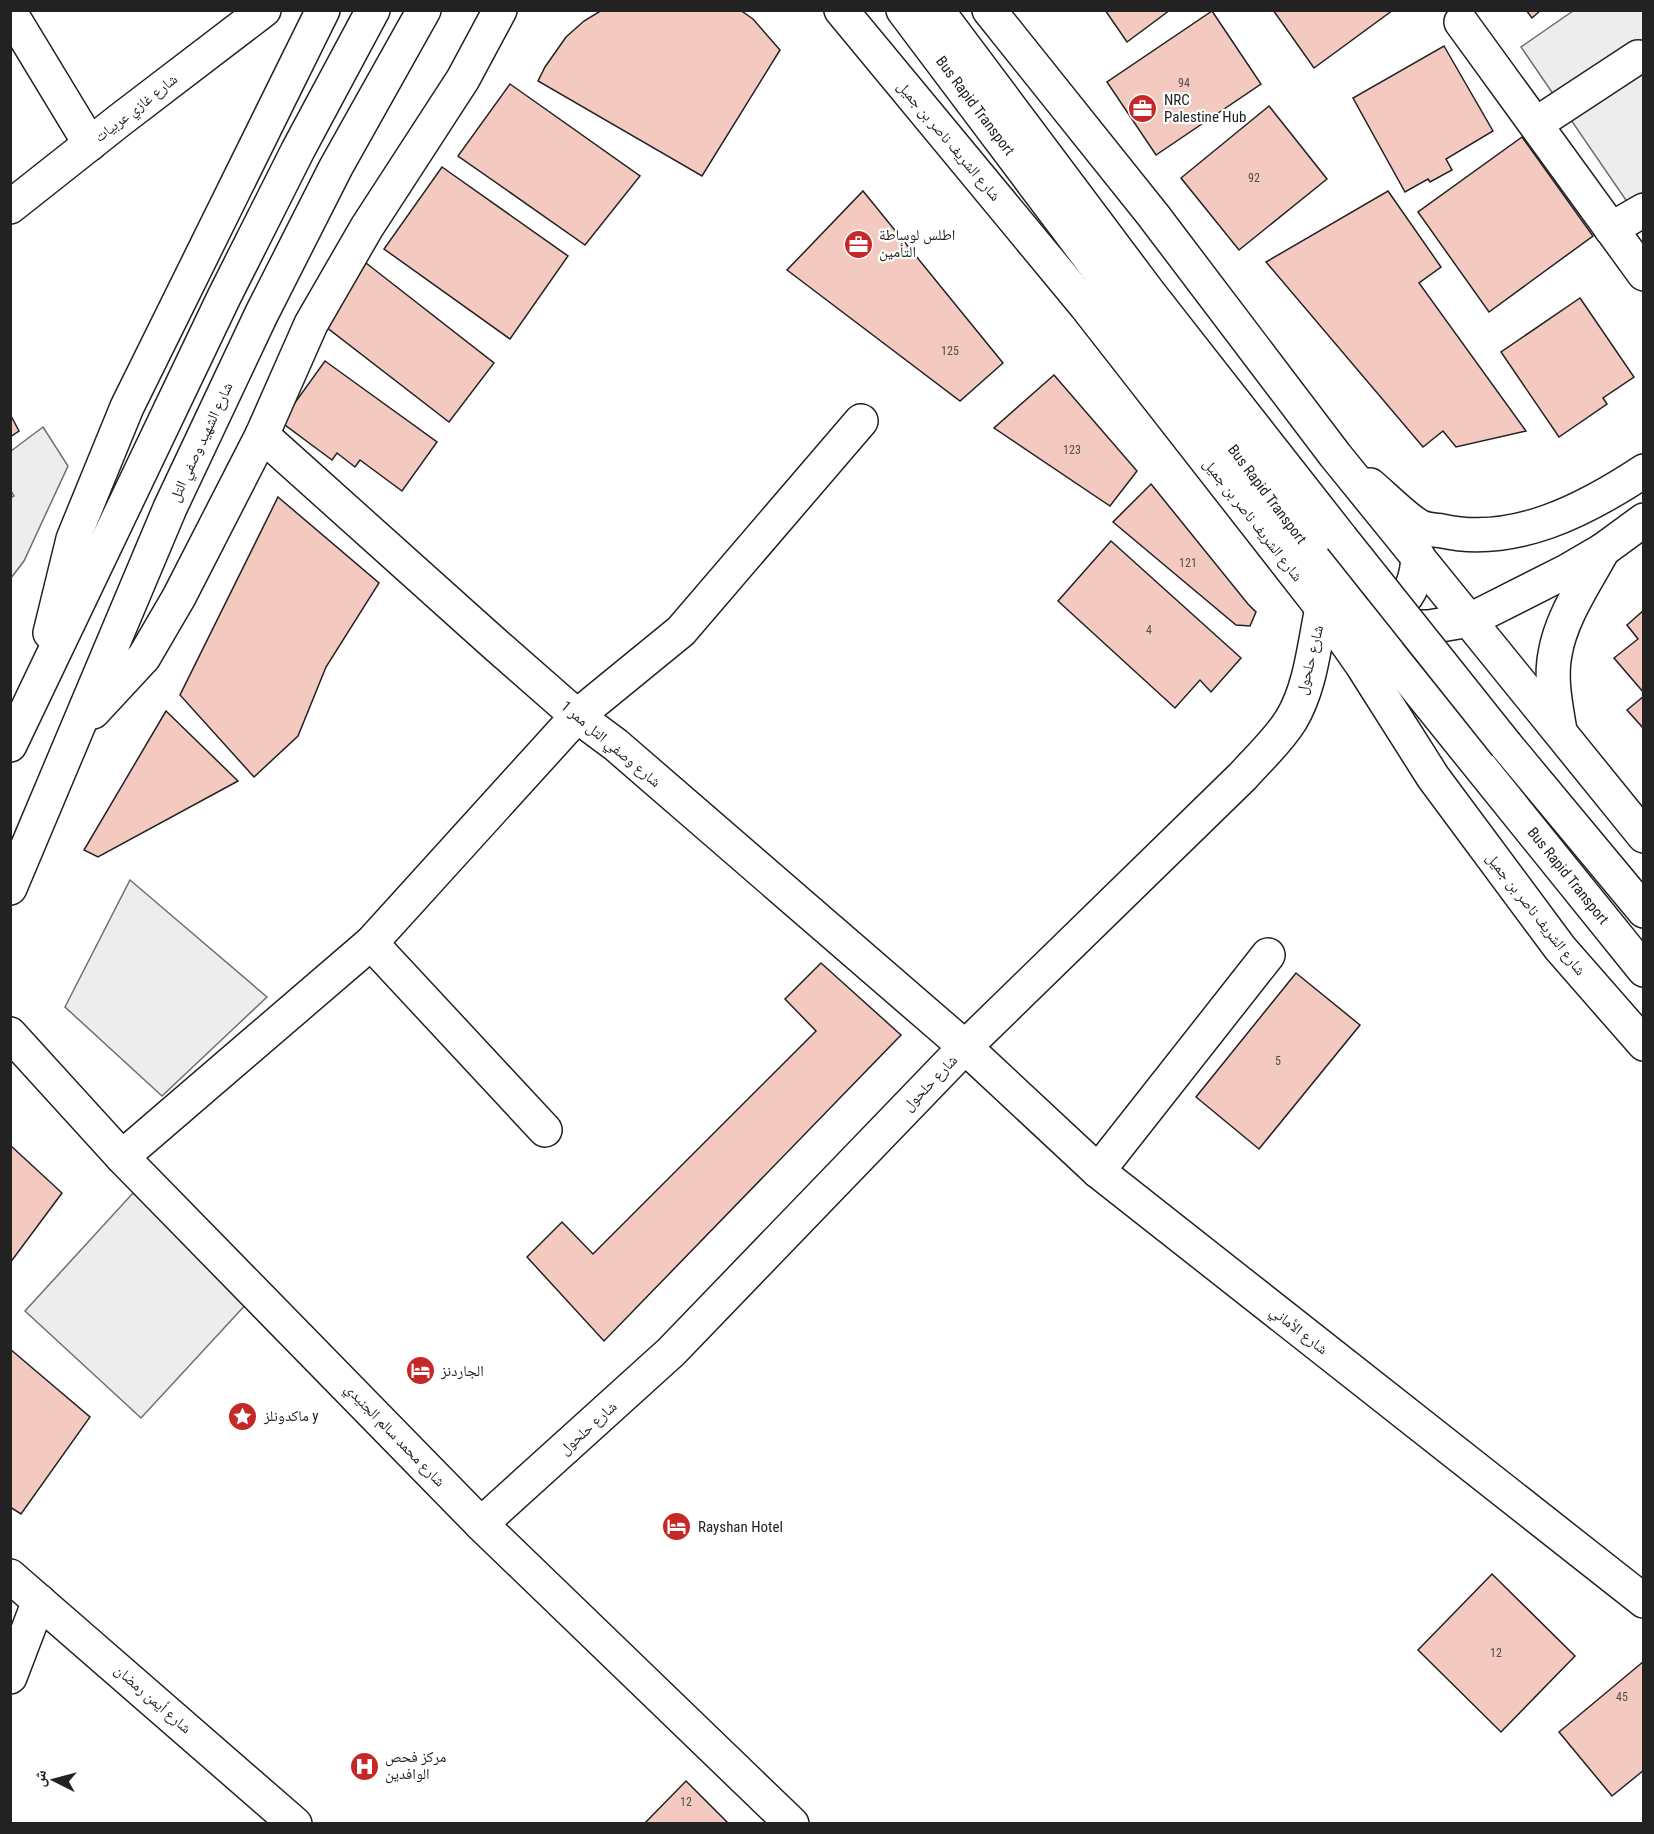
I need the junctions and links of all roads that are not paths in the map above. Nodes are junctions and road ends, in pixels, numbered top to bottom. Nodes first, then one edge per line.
1 (264, 10) edge
2 (323, 10) edge
3 (373, 10) edge
4 (424, 10) edge
5 (500, 10) edge
6 (525, 10) edge
7 (841, 10) edge
8 (903, 10) edge
9 (937, 10) edge
10 (989, 10) edge
11 (10, 12) edge
12 (1461, 22) dead end
13 (1638, 57) dead end
14 (463, 79) junction
15 (1536, 124) junction
16 (90, 144) junction
17 (10, 207) edge
18 (1644, 210) edge
19 (1611, 230) junction
20 (1644, 274) edge
21 (861, 421) dead end
22 (262, 435) junction
23 (1335, 455) junction
24 (1644, 471) edge
25 (1644, 520) edge
26 (1603, 550) junction
27 (1418, 556) junction
28 (1348, 618) junction
29 (1470, 620) junction
30 (36, 691) junction
31 (577, 716) junction
32 (76, 731) junction
33 (1560, 731) junction
34 (10, 745) edge
35 (1644, 836) edge
36 (10, 888) edge
37 (1644, 911) edge
38 (371, 943) junction
39 (1268, 955) dead end
40 (1644, 970) edge
41 (10, 1034) edge
42 (1644, 1044) edge
43 (965, 1047) junction
44 (545, 1130) dead end
45 (122, 1157) junction
46 (1098, 1171) junction
47 (481, 1524) junction
48 (10, 1576) edge
49 (39, 1601) junction
50 (1644, 1601) edge
51 (10, 1677) edge
52 (295, 1824) edge
53 (792, 1824) edge

1 - 16 main road, شارع غازي عربيات
2 - 30 main road
3 - 30 main road
4 - 32 main road, شارع الشهيد وصفي التل
5 - 14 main road
6 - 14 main road
7 - 28 main road, شارع الشريف ناصر بن جميل
8 - 28 main road, Bus Rapid Transport
9 - 37 main road, bridge
10 - 23 main road
11 - 16 main road
12 - 15 main road
13 - 15 main road
14 - 22 main road
15 - 19 main road
16 - 17 main road, شارع غازي عربيات
18 - 19 main road
19 - 20 main road
21 - 31 main road
22 - 31 main road, شارع وصفي التل ممر 1
22 - 32 main road
23 - 24 main road
23 - 27 main road
25 - 26 main road
26 - 29 main road
26 - 33 main road
27 - 28 main road
27 - 29 main road
28 - 29 main road
28 - 40 main road, Bus Rapid Transport
28 - 42 main road, شارع الشريف ناصر بن جميل
28 - 43 main road, شارع حلحول
29 - 33 main road
30 - 34 main road
31 - 38 main road
31 - 43 main road, شارع وصفي التل ممر 1
32 - 36 main road, شارع الشهيد وصفي التل
33 - 35 main road
38 - 44 main road
38 - 45 main road
39 - 46 main road
41 - 45 main road, شارع محمد سالم الجنيدي
43 - 46 main road, شارع الأماني
43 - 47 main road, شارع حلحول
45 - 47 main road, شارع محمد سالم الجنيدي
46 - 50 main road, شارع الأماني
47 - 53 main road, شارع محمد سالم الجنيدي
48 - 49 main road, شارع أيمن رمضان
49 - 51 main road
49 - 52 main road, شارع أيمن رمضان

